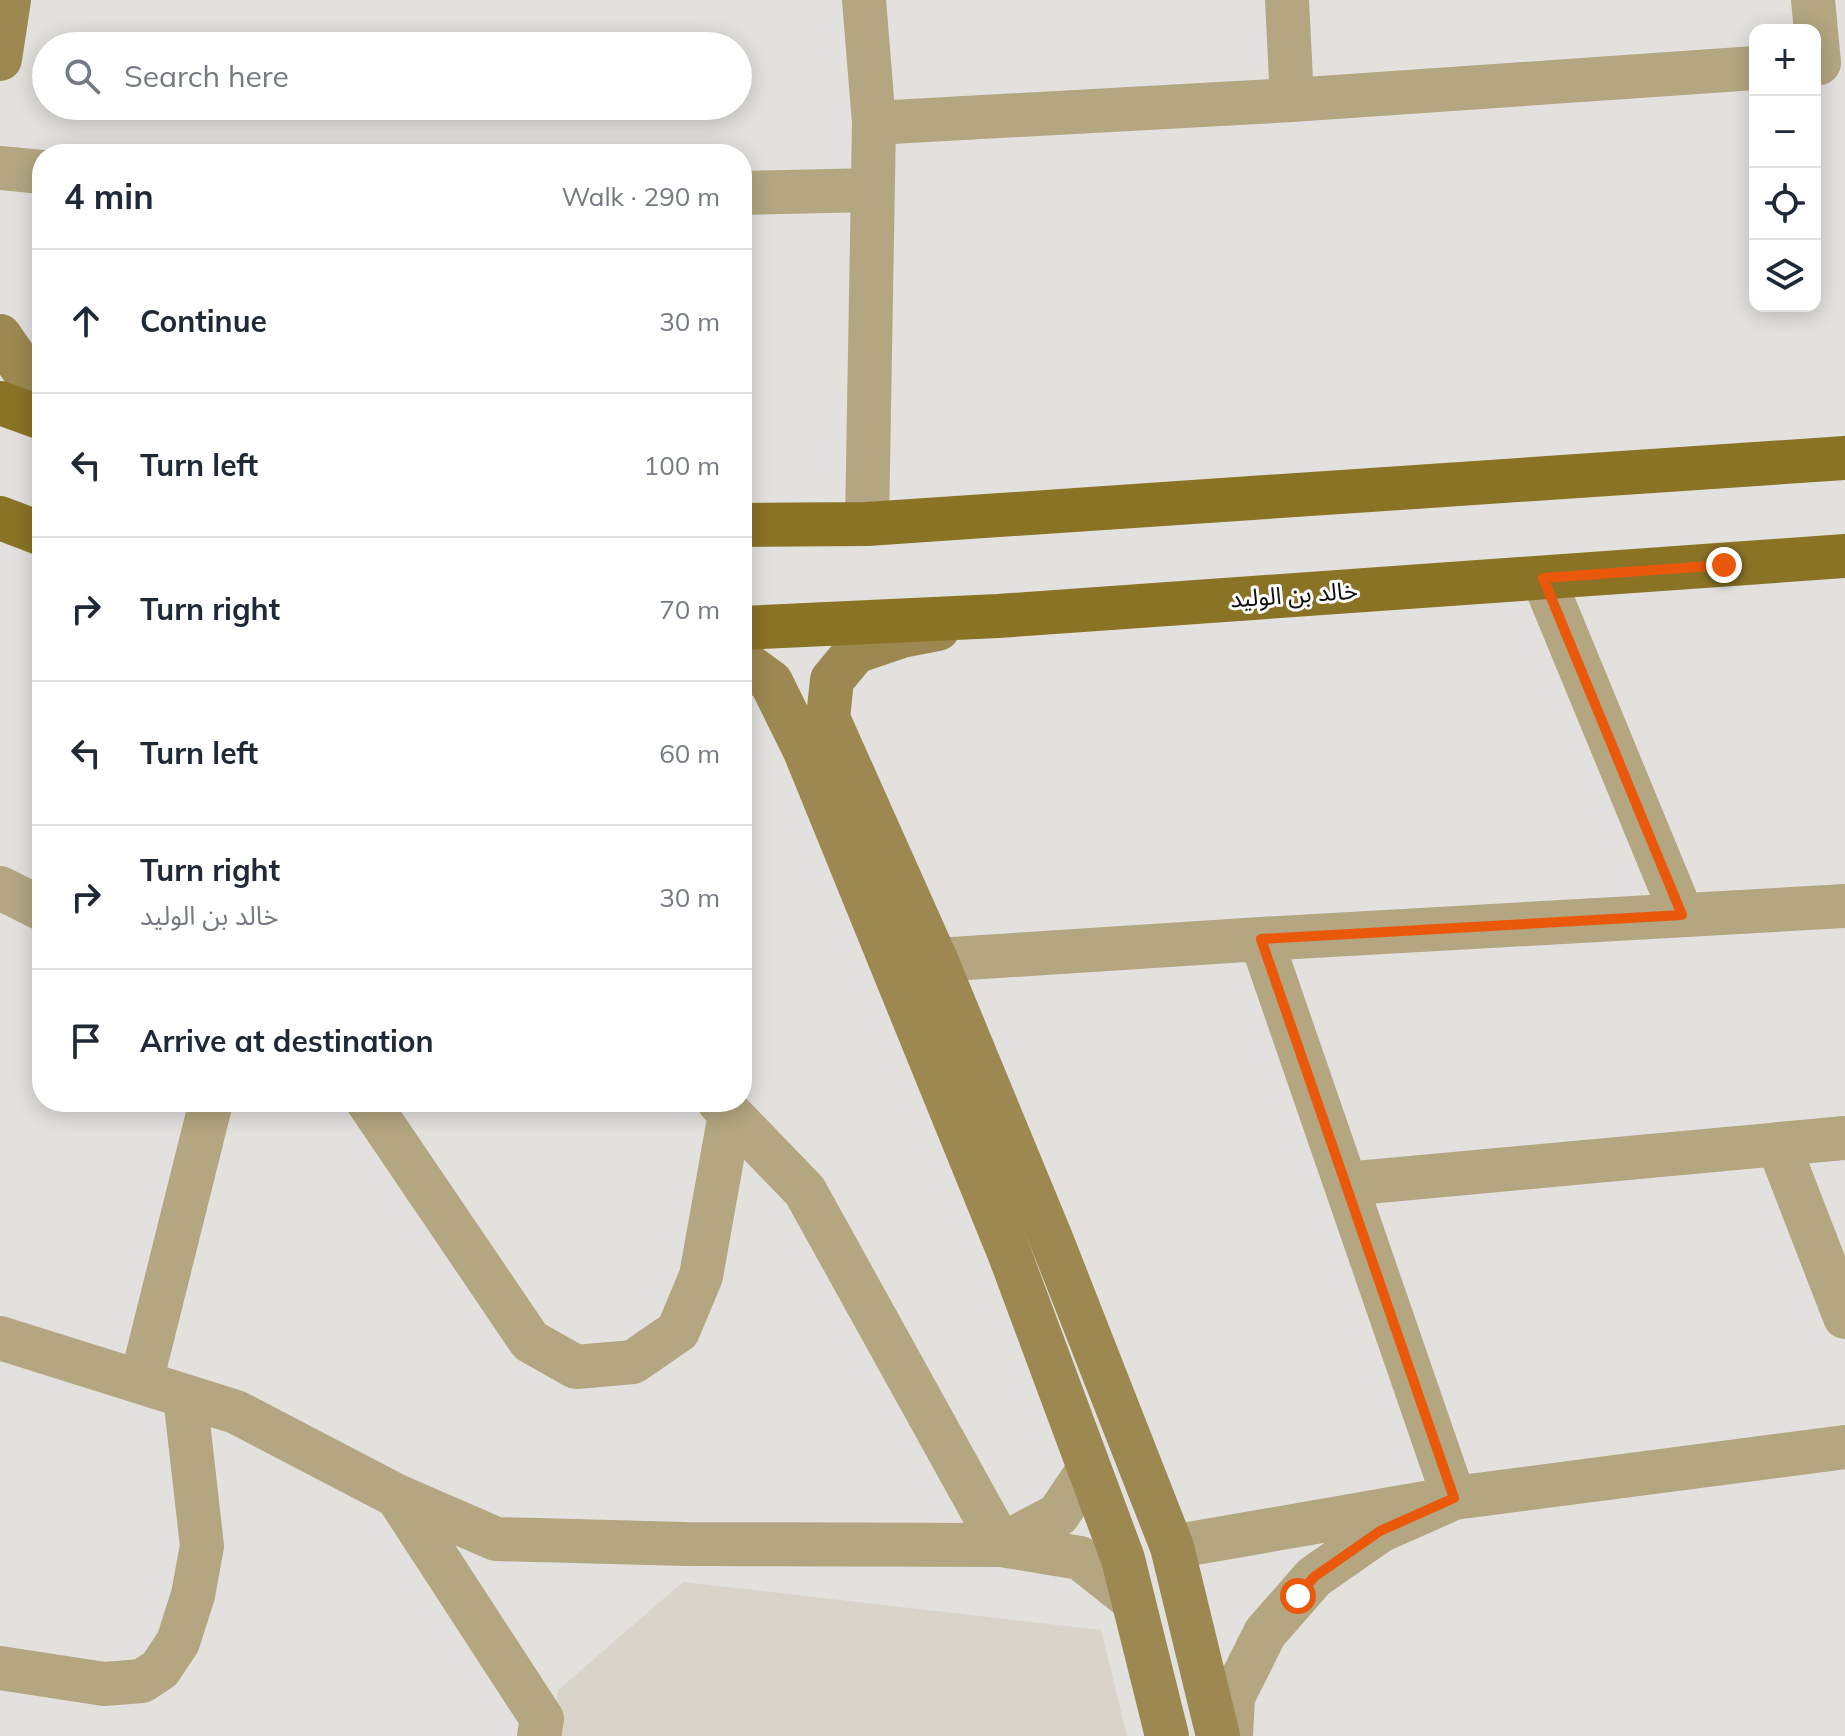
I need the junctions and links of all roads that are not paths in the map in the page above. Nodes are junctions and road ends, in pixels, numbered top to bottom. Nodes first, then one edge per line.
1 (9, 0) edge
2 (864, 0) edge
3 (1287, 0) edge
4 (1813, 0) edge
5 (0, 59) edge
6 (1826, 63) edge
7 (1749, 68) edge
8 (1292, 100) junction
9 (874, 123) junction
10 (0, 168) edge
11 (32, 171) edge
12 (872, 190) junction
13 (752, 193) edge
14 (0, 336) edge
15 (32, 383) edge
16 (0, 403) edge
17 (32, 414) edge
18 (1845, 458) edge
19 (0, 518) edge
20 (867, 524) junction
21 (752, 525) edge
22 (32, 530) edge
23 (1845, 556) edge
24 (1543, 578) junction
25 (998, 616) junction
26 (752, 628) edge
27 (752, 668) edge
28 (0, 888) edge
29 (32, 904) edge
30 (1845, 906) edge
31 (1682, 915) junction
32 (1261, 939) junction
33 (936, 960) junction
34 (208, 1112) edge
35 (375, 1112) edge
36 (723, 1112) edge
37 (728, 1112) edge
38 (1845, 1138) edge
39 (1778, 1144) junction
40 (1346, 1184) junction
41 (1845, 1317) edge
42 (0, 1338) edge
43 (141, 1382) junction
44 (185, 1396) junction
45 (1845, 1447) edge
46 (1089, 1469) junction
47 (397, 1496) junction
48 (1454, 1498) junction
49 (1001, 1545) junction
50 (1172, 1547) junction
51 (1133, 1600) junction
52 (0, 1668) edge
53 (539, 1736) edge
54 (1167, 1736) edge
55 (1218, 1736) edge
56 (1231, 1736) edge

1 - 5 main road
2 - 9 street
3 - 8 street
4 - 6 street
7 - 8 street
8 - 9 street
9 - 12 street
10 - 11 street
12 - 13 street
12 - 20 street
14 - 15 main road
16 - 17 main road
18 - 20 main road
19 - 22 main road
20 - 21 main road
23 - 24 main road, خالد بن الوليد
24 - 25 main road, خالد بن الوليد
24 - 31 street
25 - 26 main road, خالد بن الوليد
25 - 33 main road
27 - 46 main road
28 - 29 street
30 - 31 street
31 - 32 street
32 - 33 street
32 - 40 street
33 - 50 main road
34 - 43 street
35 - 36 street
37 - 49 street
38 - 39 street
39 - 40 street
39 - 41 street
40 - 48 street
42 - 43 street
43 - 44 street
44 - 47 street
44 - 52 street
45 - 48 street
46 - 49 street
46 - 51 main road
47 - 49 street
47 - 53 street
48 - 50 street
48 - 56 street
49 - 51 street
50 - 55 main road
51 - 54 main road

